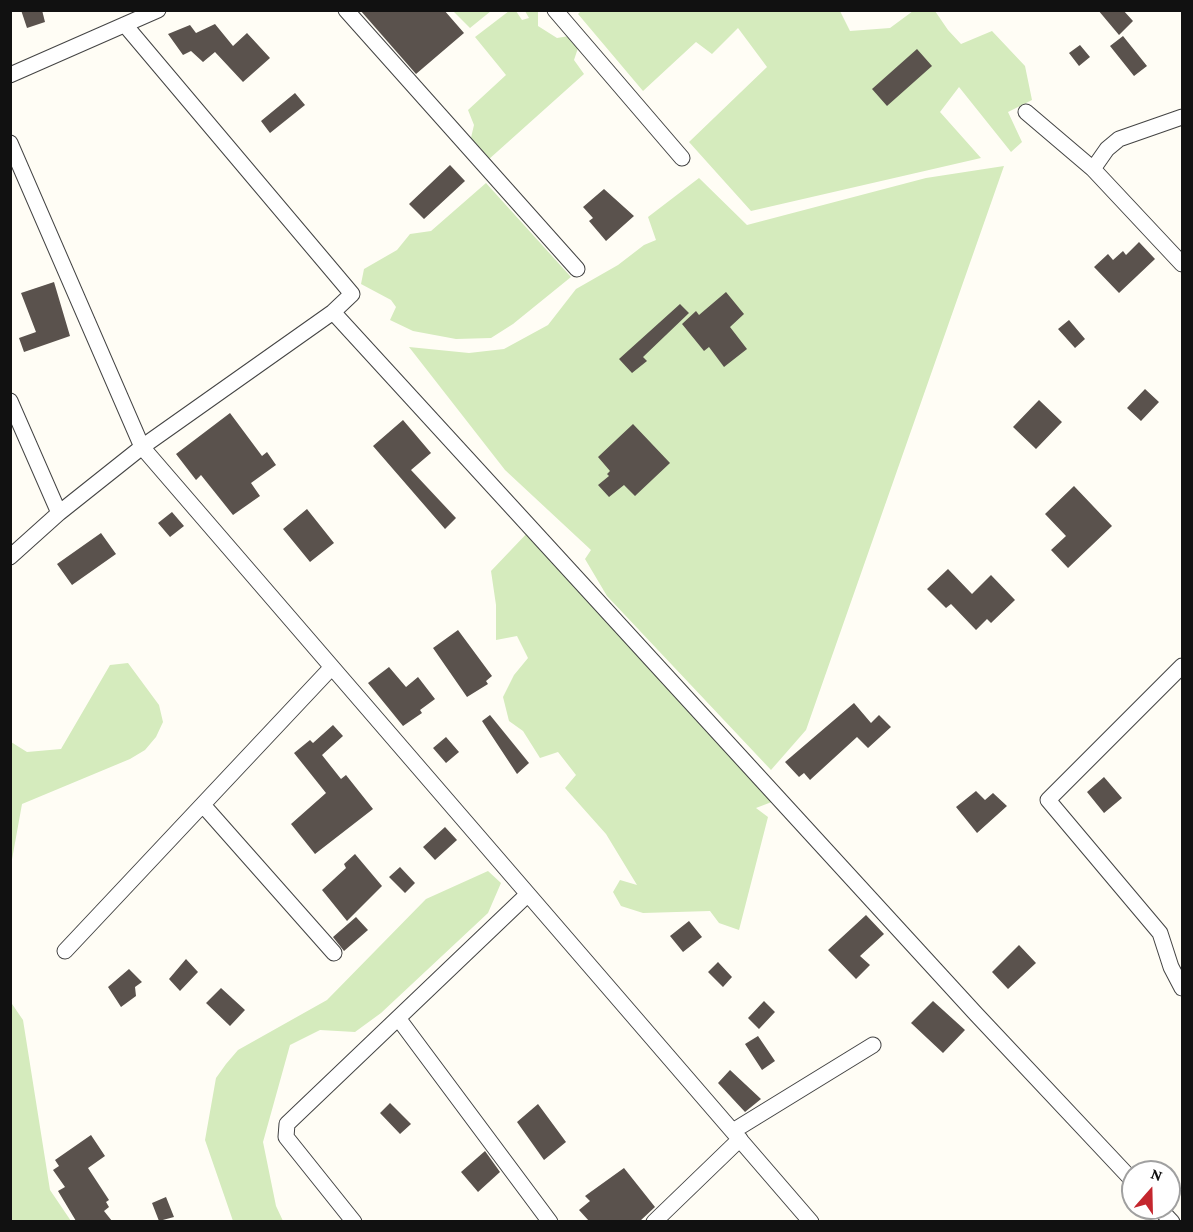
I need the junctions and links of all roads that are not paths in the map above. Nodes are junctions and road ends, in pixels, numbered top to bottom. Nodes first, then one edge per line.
1 (158, 10) edge
2 (346, 10) edge
3 (555, 10) edge
4 (125, 25) junction
5 (10, 75) edge
6 (1026, 112) dead end
7 (1182, 117) edge
8 (10, 143) edge
9 (682, 158) dead end
10 (1093, 168) junction
11 (1182, 264) edge
12 (577, 269) dead end
13 (333, 312) junction
14 (10, 401) edge
15 (142, 447) junction
16 (59, 513) junction
17 (10, 557) edge
18 (1182, 666) edge
19 (332, 668) junction
20 (203, 805) junction
21 (528, 894) junction
22 (65, 951) dead end
23 (334, 953) dead end
24 (1182, 988) edge
25 (398, 1018) junction
26 (873, 1045) dead end
27 (736, 1135) junction
28 (1121, 1168) edge
29 (354, 1221) edge
30 (550, 1221) edge
31 (654, 1221) edge
32 (811, 1221) edge

1 - 4 street
2 - 12 street
3 - 9 street
4 - 5 street
4 - 13 street
6 - 10 street
7 - 10 street
8 - 15 street
10 - 11 street
13 - 15 street
13 - 28 street
14 - 16 street
15 - 16 street
15 - 19 street
16 - 17 street
18 - 24 street
19 - 20 street
19 - 21 street
20 - 22 street
20 - 23 street
21 - 25 street
21 - 27 street
25 - 29 street
25 - 30 street
26 - 27 street
27 - 31 street
27 - 32 street

